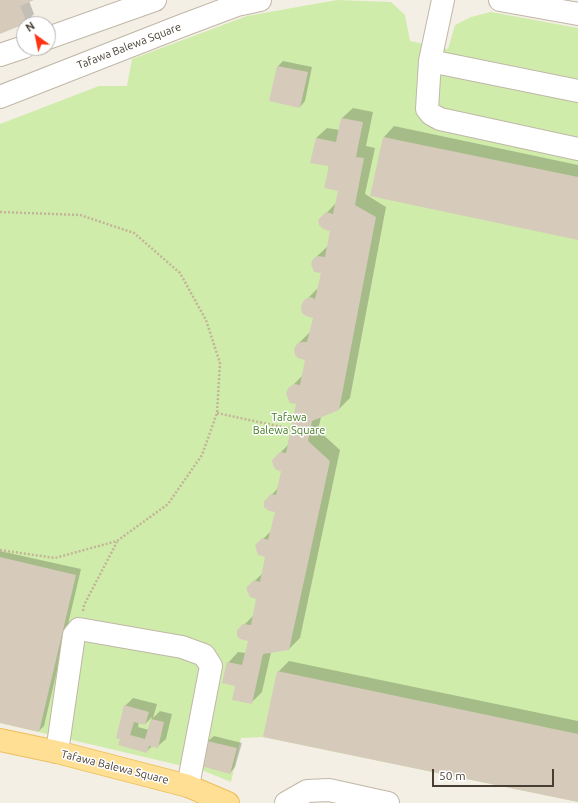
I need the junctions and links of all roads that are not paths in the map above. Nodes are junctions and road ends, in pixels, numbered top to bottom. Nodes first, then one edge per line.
1 (156, 0) edge
2 (260, 0) edge
3 (443, 0) edge
4 (500, 0) edge
5 (236, 3) edge
6 (578, 14) edge
7 (56, 35) edge
8 (16, 50) edge
9 (0, 55) edge
10 (430, 61) junction
11 (578, 91) edge
12 (0, 97) edge
13 (578, 149) edge
14 (0, 740) edge
15 (57, 752) junction
16 (188, 786) junction
17 (228, 803) edge
18 (286, 803) edge
19 (388, 803) edge

1 - 7 street
2 - 5 street, Tafawa Balewa Square
3 - 10 street
4 - 6 street
5 - 12 street, Tafawa Balewa Square
8 - 9 street
10 - 11 street
10 - 13 street
14 - 15 main road, Tafawa Balewa Square
15 - 16 main road, Tafawa Balewa Square
15 - 16 street
16 - 17 main road, Tafawa Balewa Square
18 - 19 street

